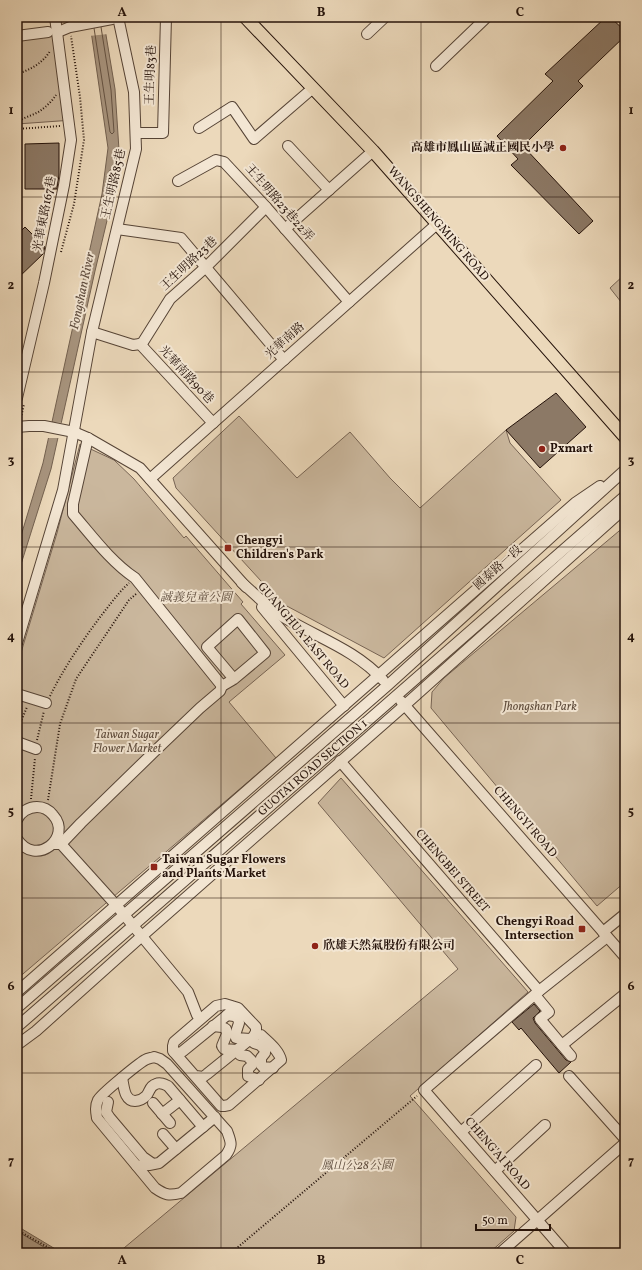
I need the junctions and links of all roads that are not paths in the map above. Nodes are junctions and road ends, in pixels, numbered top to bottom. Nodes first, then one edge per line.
1 (55, 17) edge
2 (166, 17) edge
3 (245, 17) edge
4 (385, 17) edge
5 (487, 17) edge
6 (115, 18) edge
7 (53, 32) junction
8 (368, 34) dead end
9 (17, 36) edge
10 (436, 66) dead end
11 (313, 88) junction
12 (199, 128) dead end
13 (136, 133) junction
14 (288, 146) dead end
15 (373, 151) junction
16 (178, 181) dead end
17 (329, 190) junction
18 (266, 207) junction
19 (438, 223) junction
20 (117, 229) junction
21 (285, 229) junction
22 (206, 267) junction
23 (349, 302) junction
24 (92, 332) junction
25 (140, 344) junction
26 (284, 360) junction
27 (17, 398) edge
28 (213, 423) junction
29 (17, 427) edge
30 (74, 432) junction
31 (88, 438) junction
32 (625, 438) edge
33 (625, 469) edge
34 (150, 479) junction
35 (625, 496) edge
36 (625, 508) edge
37 (242, 583) junction
38 (429, 632) junction
39 (437, 640) junction
40 (17, 643) edge
41 (379, 676) junction
42 (234, 679) junction
43 (388, 685) junction
44 (222, 686) junction
45 (17, 694) edge
46 (397, 695) junction
47 (46, 703) road end
48 (405, 705) junction
49 (344, 706) junction
50 (17, 742) edge
51 (36, 749) road end
52 (340, 761) junction
53 (22, 811) edge
54 (17, 839) edge
55 (57, 844) junction
56 (116, 905) junction
57 (124, 914) junction
58 (625, 914) edge
59 (134, 926) junction
60 (605, 934) junction
61 (142, 936) junction
62 (625, 957) edge
63 (17, 992) edge
64 (537, 993) junction
65 (625, 994) edge
66 (227, 1005) junction
67 (17, 1008) edge
68 (197, 1015) junction
69 (213, 1026) junction
70 (17, 1027) edge
71 (261, 1031) junction
72 (252, 1041) junction
73 (17, 1045) edge
74 (562, 1045) junction
75 (174, 1052) junction
76 (238, 1053) junction
77 (571, 1056) dead end
78 (536, 1065) dead end
79 (273, 1068) junction
80 (569, 1076) dead end
81 (122, 1078) junction
82 (259, 1080) junction
83 (193, 1081) junction
84 (180, 1100) junction
85 (108, 1102) dead end
86 (153, 1104) dead end
87 (162, 1114) junction
88 (214, 1117) junction
89 (170, 1123) dead end
90 (545, 1125) dead end
91 (203, 1127) junction
92 (461, 1132) junction
93 (163, 1134) dead end
94 (625, 1139) edge
95 (625, 1143) edge
96 (176, 1149) junction
97 (154, 1164) junction
98 (137, 1166) junction
99 (495, 1172) junction
100 (537, 1220) junction
101 (500, 1253) edge
102 (566, 1253) edge

1 - 7 street, 光華東路167巷
2 - 13 street, 王生明83巷
3 - 11 main road, WANGSHENGMING ROAD
4 - 8 street
5 - 10 street
6 - 7 street
6 - 13 street, 王生明路85巷
7 - 9 street
7 - 27 street, 光華東路167巷
11 - 12 street
11 - 15 main road, WANGSHENGMING ROAD
13 - 20 street, 王生明路85巷
14 - 17 street
15 - 17 street
15 - 19 main road, WANGSHENGMING ROAD
16 - 18 street, 王生明路23巷22弄
17 - 21 street
18 - 21 street, 王生明路23巷22弄
18 - 22 street, 王生明路23巷
19 - 23 street, 光華南路
19 - 32 main road, WANGSHENGMING ROAD
20 - 22 street
20 - 24 street, 王生明路85巷
21 - 23 street, 王生明路23巷22弄
22 - 25 street, 王生明路23巷
22 - 26 street
23 - 26 street, 光華南路
24 - 25 street
24 - 30 street, 王生明路85巷
25 - 28 street, 光華南路90巷
26 - 28 street, 光華南路
28 - 34 street, 光華南路
29 - 30 street, GUANGHUA EAST ROAD
30 - 31 street, GUANGHUA EAST ROAD
30 - 40 street, 王生明路85巷
31 - 34 street, GUANGHUA EAST ROAD
31 - 44 street
33 - 38 street
33 - 39 street, 國泰路一段
34 - 37 street, GUANGHUA EAST ROAD
35 - 46 street
36 - 48 street, GUOTAI ROAD SECTION 1
37 - 41 street, GUANGHUA EAST ROAD
37 - 49 street, GUANGHUA EAST ROAD
38 - 39 street
38 - 41 street
39 - 43 street, 國泰路一段
41 - 43 street, GUANGHUA EAST ROAD
41 - 49 street
42 - 42 street
42 - 44 street
43 - 46 street, GUANGHUA EAST ROAD
43 - 57 street, GUOTAI ROAD SECTION 1
44 - 55 street
45 - 47 street
46 - 48 street, GUANGHUA EAST ROAD
46 - 59 street, GUOTAI ROAD SECTION 1
48 - 52 street, GUOTAI ROAD SECTION 1
48 - 60 street, CHENGYI ROAD
49 - 56 street
50 - 51 street
52 - 61 street, GUOTAI ROAD SECTION 1
52 - 64 street, CHENGBEI STREET
53 - 55 street
54 - 55 street
55 - 56 street
56 - 57 street
56 - 63 street
57 - 59 street
57 - 67 street, GUOTAI ROAD SECTION 1
58 - 60 street
59 - 61 street
59 - 70 street, GUOTAI ROAD SECTION 1
60 - 62 street, CHENGYI ROAD
60 - 64 street
61 - 68 street
61 - 73 street, GUOTAI ROAD SECTION 1
64 - 74 street, CHENGBEI STREET
64 - 92 street, CHENG'AI ROAD
65 - 74 street
66 - 68 street
66 - 69 street
66 - 71 street
66 - 72 street
66 - 72 street
66 - 75 street
68 - 83 street
69 - 75 street
69 - 76 street
71 - 72 street
71 - 79 street
71 - 83 street
72 - 76 street
72 - 79 street
74 - 77 street
75 - 83 street
76 - 82 street
76 - 83 street
78 - 92 street
79 - 82 street
80 - 94 street
81 - 83 street
81 - 84 street
81 - 98 street
82 - 83 street
83 - 88 street
84 - 87 street
84 - 91 street
85 - 97 street
86 - 87 street
87 - 89 street
88 - 91 street
88 - 98 street
90 - 99 street
91 - 96 street
92 - 99 street, CHENG'AI ROAD
93 - 96 street
95 - 100 street
96 - 97 street
97 - 98 street
99 - 100 street, CHENG'AI ROAD
100 - 101 street
100 - 102 street, CHENG'AI ROAD

